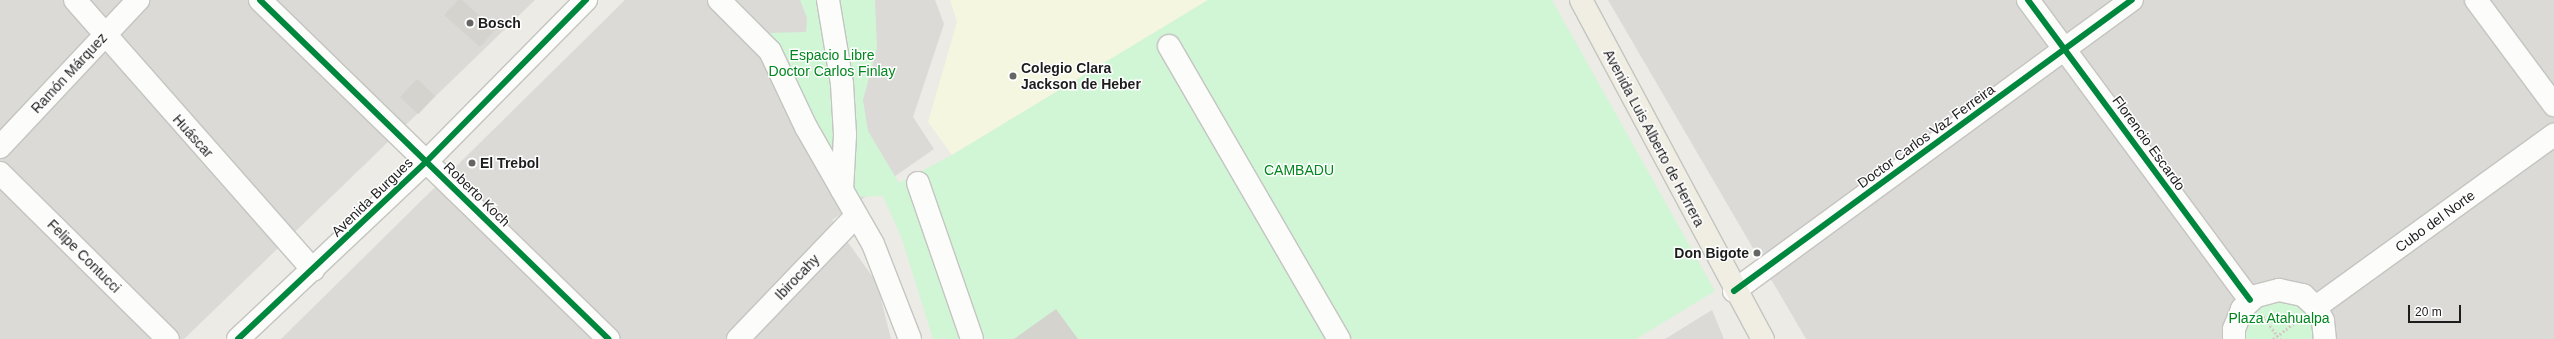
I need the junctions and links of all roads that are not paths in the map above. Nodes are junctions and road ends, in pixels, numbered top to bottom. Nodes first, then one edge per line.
1 (75, 0) edge
2 (138, 0) edge
3 (260, 0) edge
4 (586, 0) edge
5 (719, 0) edge
6 (828, 0) edge
7 (1581, 0) edge
8 (2028, 0) edge
9 (2132, 0) edge
10 (2476, 0) edge
11 (106, 34) junction
12 (1169, 46) dead end
13 (2065, 49) junction
14 (2554, 105) edge
15 (2554, 136) edge
16 (0, 147) edge
17 (426, 162) junction
18 (0, 173) edge
19 (918, 183) dead end
20 (842, 190) junction
21 (856, 216) junction
22 (313, 270) junction
23 (1734, 291) junction
24 (2250, 300) junction
25 (2316, 307) junction
26 (168, 339) edge
27 (238, 339) edge
28 (608, 339) edge
29 (738, 339) edge
30 (910, 339) edge
31 (972, 339) edge
32 (1339, 339) edge
33 (1763, 339) edge
34 (2234, 339) edge
35 (2325, 339) edge

1 - 11 street, Huáscar
2 - 11 street, Ramón Márquez
3 - 17 street, Roberto Koch
4 - 17 street, Avenida Burgues
5 - 20 street
6 - 20 street
7 - 23 main road, Avenida Luis Alberto de Herrera
8 - 13 street, Florencio Escardo
9 - 13 street, Doctor Carlos Vaz Ferreira
10 - 14 street
11 - 16 street, Ramón Márquez
11 - 22 street, Huáscar
12 - 32 street
13 - 23 street, Doctor Carlos Vaz Ferreira
13 - 24 street, Florencio Escardo
15 - 25 street, Cubo del Norte
17 - 22 street, Avenida Burgues
17 - 28 street, Roberto Koch
18 - 26 street, Felipe Contucci
19 - 31 street
20 - 21 street
21 - 29 street, Ibirocahy
21 - 30 street
22 - 27 street, Avenida Burgues
23 - 33 main road, Avenida Luis Alberto de Herrera
24 - 25 street
24 - 34 street
25 - 35 street

